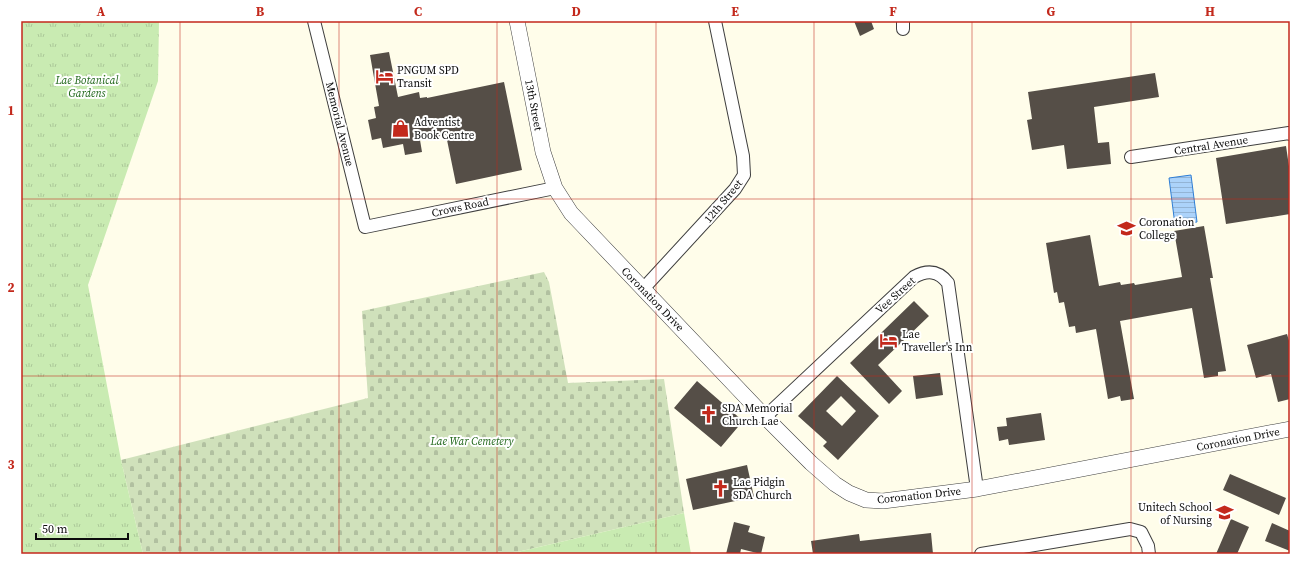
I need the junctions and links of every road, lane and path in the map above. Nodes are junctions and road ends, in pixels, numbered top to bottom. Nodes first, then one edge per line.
1 (314, 21) edge
2 (517, 21) edge
3 (715, 21) edge
4 (1290, 134) edge
5 (1131, 157) dead end
6 (555, 188) junction
7 (365, 227) joint
8 (643, 289) junction
9 (765, 417) junction
10 (1290, 428) edge
11 (977, 489) junction
12 (986, 554) edge
13 (1149, 554) edge

1 - 7 street, Memorial Avenue
2 - 6 street, 13th Street
3 - 8 street, 12th Street
4 - 5 street, Central Avenue
6 - 7 street, Crows Road
6 - 8 street, Coronation Drive
8 - 9 street, Coronation Drive
9 - 11 street, Coronation Drive
9 - 11 street, Vee Street
10 - 11 street, Coronation Drive
12 - 13 street

